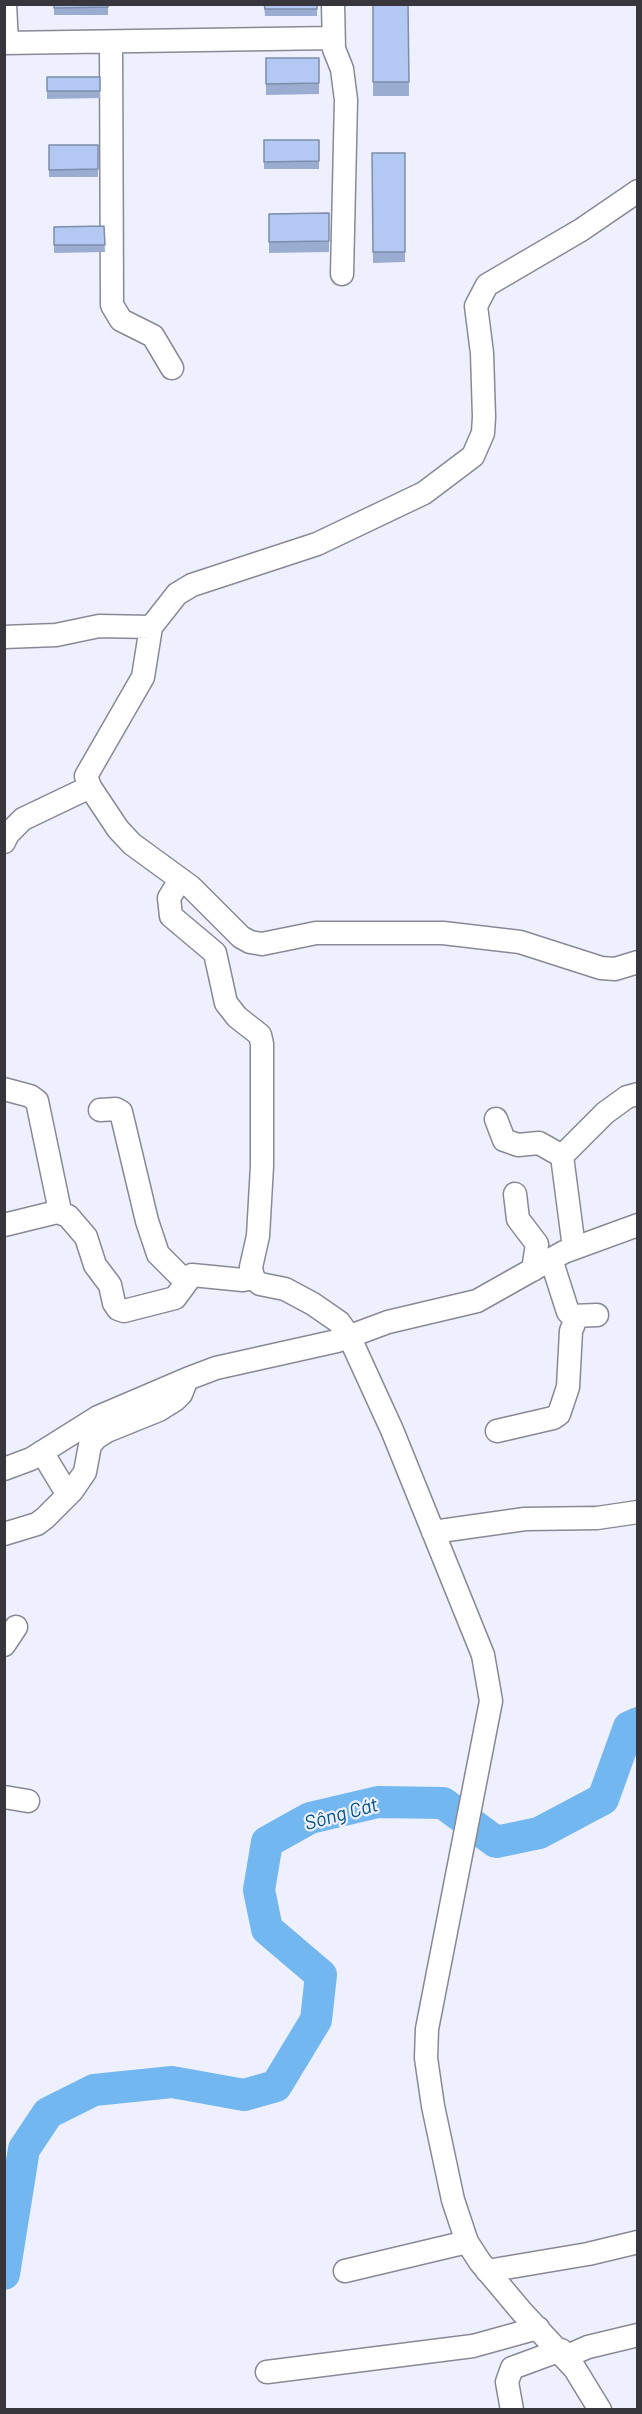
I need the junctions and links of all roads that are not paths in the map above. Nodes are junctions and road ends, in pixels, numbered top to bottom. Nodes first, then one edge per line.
1 (5, 4) edge
2 (333, 4) edge
3 (333, 38) junction
4 (111, 42) junction
5 (6, 43) edge
6 (638, 191) edge
7 (342, 274) dead end
8 (172, 368) dead end
9 (151, 627) junction
10 (4, 637) edge
11 (90, 787) junction
12 (4, 842) edge
13 (180, 880) junction
14 (638, 962) edge
15 (4, 1089) edge
16 (638, 1094) edge
17 (100, 1110) dead end
18 (496, 1119) dead end
19 (562, 1156) junction
20 (515, 1194) dead end
21 (60, 1211) junction
22 (4, 1225) edge
23 (638, 1225) edge
24 (574, 1248) junction
25 (542, 1264) junction
26 (253, 1278) junction
27 (185, 1281) junction
28 (349, 1336) junction
29 (187, 1378) junction
30 (497, 1431) dead end
31 (42, 1452) junction
32 (4, 1469) edge
33 (68, 1496) junction
34 (638, 1512) edge
35 (433, 1532) junction
36 (4, 1534) edge
37 (4, 1797) edge
38 (28, 1800) dead end
39 (638, 2241) edge
40 (467, 2242) junction
41 (345, 2271) dead end
42 (487, 2271) junction
43 (538, 2328) junction
44 (638, 2335) edge
45 (563, 2354) junction
46 (267, 2372) dead end
47 (512, 2409) edge
48 (600, 2409) edge

1 - 5 street
2 - 3 street
3 - 4 street
3 - 7 street
4 - 5 street
4 - 8 street
6 - 9 street
9 - 10 street
9 - 11 street
11 - 12 street
11 - 13 street
13 - 14 street
13 - 26 street
15 - 21 street
16 - 19 street
17 - 27 street
18 - 19 street
19 - 24 street
20 - 25 street
21 - 22 street
21 - 27 street
23 - 24 street
24 - 25 street
25 - 28 street
25 - 30 street
26 - 27 street
26 - 28 street
28 - 29 street
28 - 35 street
29 - 31 street
29 - 33 street
31 - 32 street
31 - 33 street
33 - 36 street
34 - 35 street
35 - 40 street
37 - 38 street
39 - 42 street
40 - 41 street
40 - 42 street
42 - 43 street
43 - 45 street
43 - 46 street
44 - 45 street
45 - 47 street
45 - 48 street

